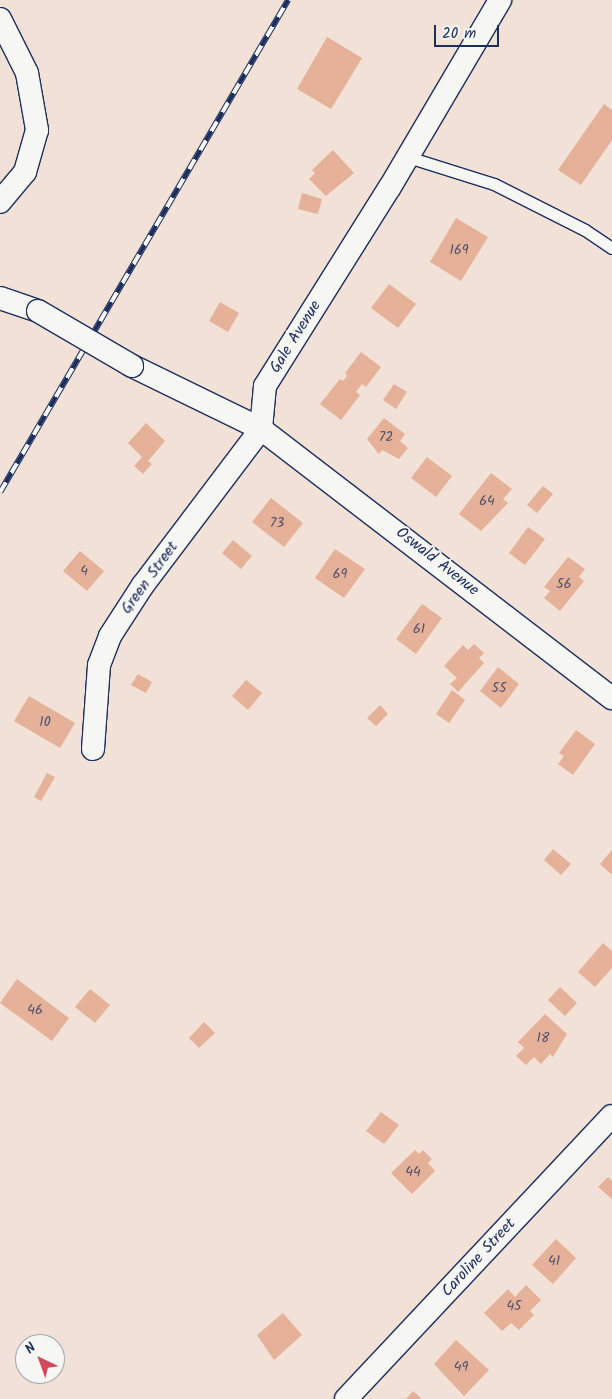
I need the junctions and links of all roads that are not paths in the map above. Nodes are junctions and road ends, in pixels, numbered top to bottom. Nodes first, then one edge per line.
1 (500, 0) edge
2 (0, 19) edge
3 (408, 157) junction
4 (0, 202) edge
5 (612, 248) edge
6 (0, 298) edge
7 (261, 429) junction
8 (612, 698) edge
9 (93, 749) dead end
10 (612, 1116) edge
11 (346, 1399) edge

1 - 3 street, Gale Avenue
2 - 4 street
3 - 5 lane
3 - 7 street, Gale Avenue
6 - 7 street, bridge
7 - 8 street, Oswald Avenue
7 - 9 street, Green Street
10 - 11 street, Caroline Street

